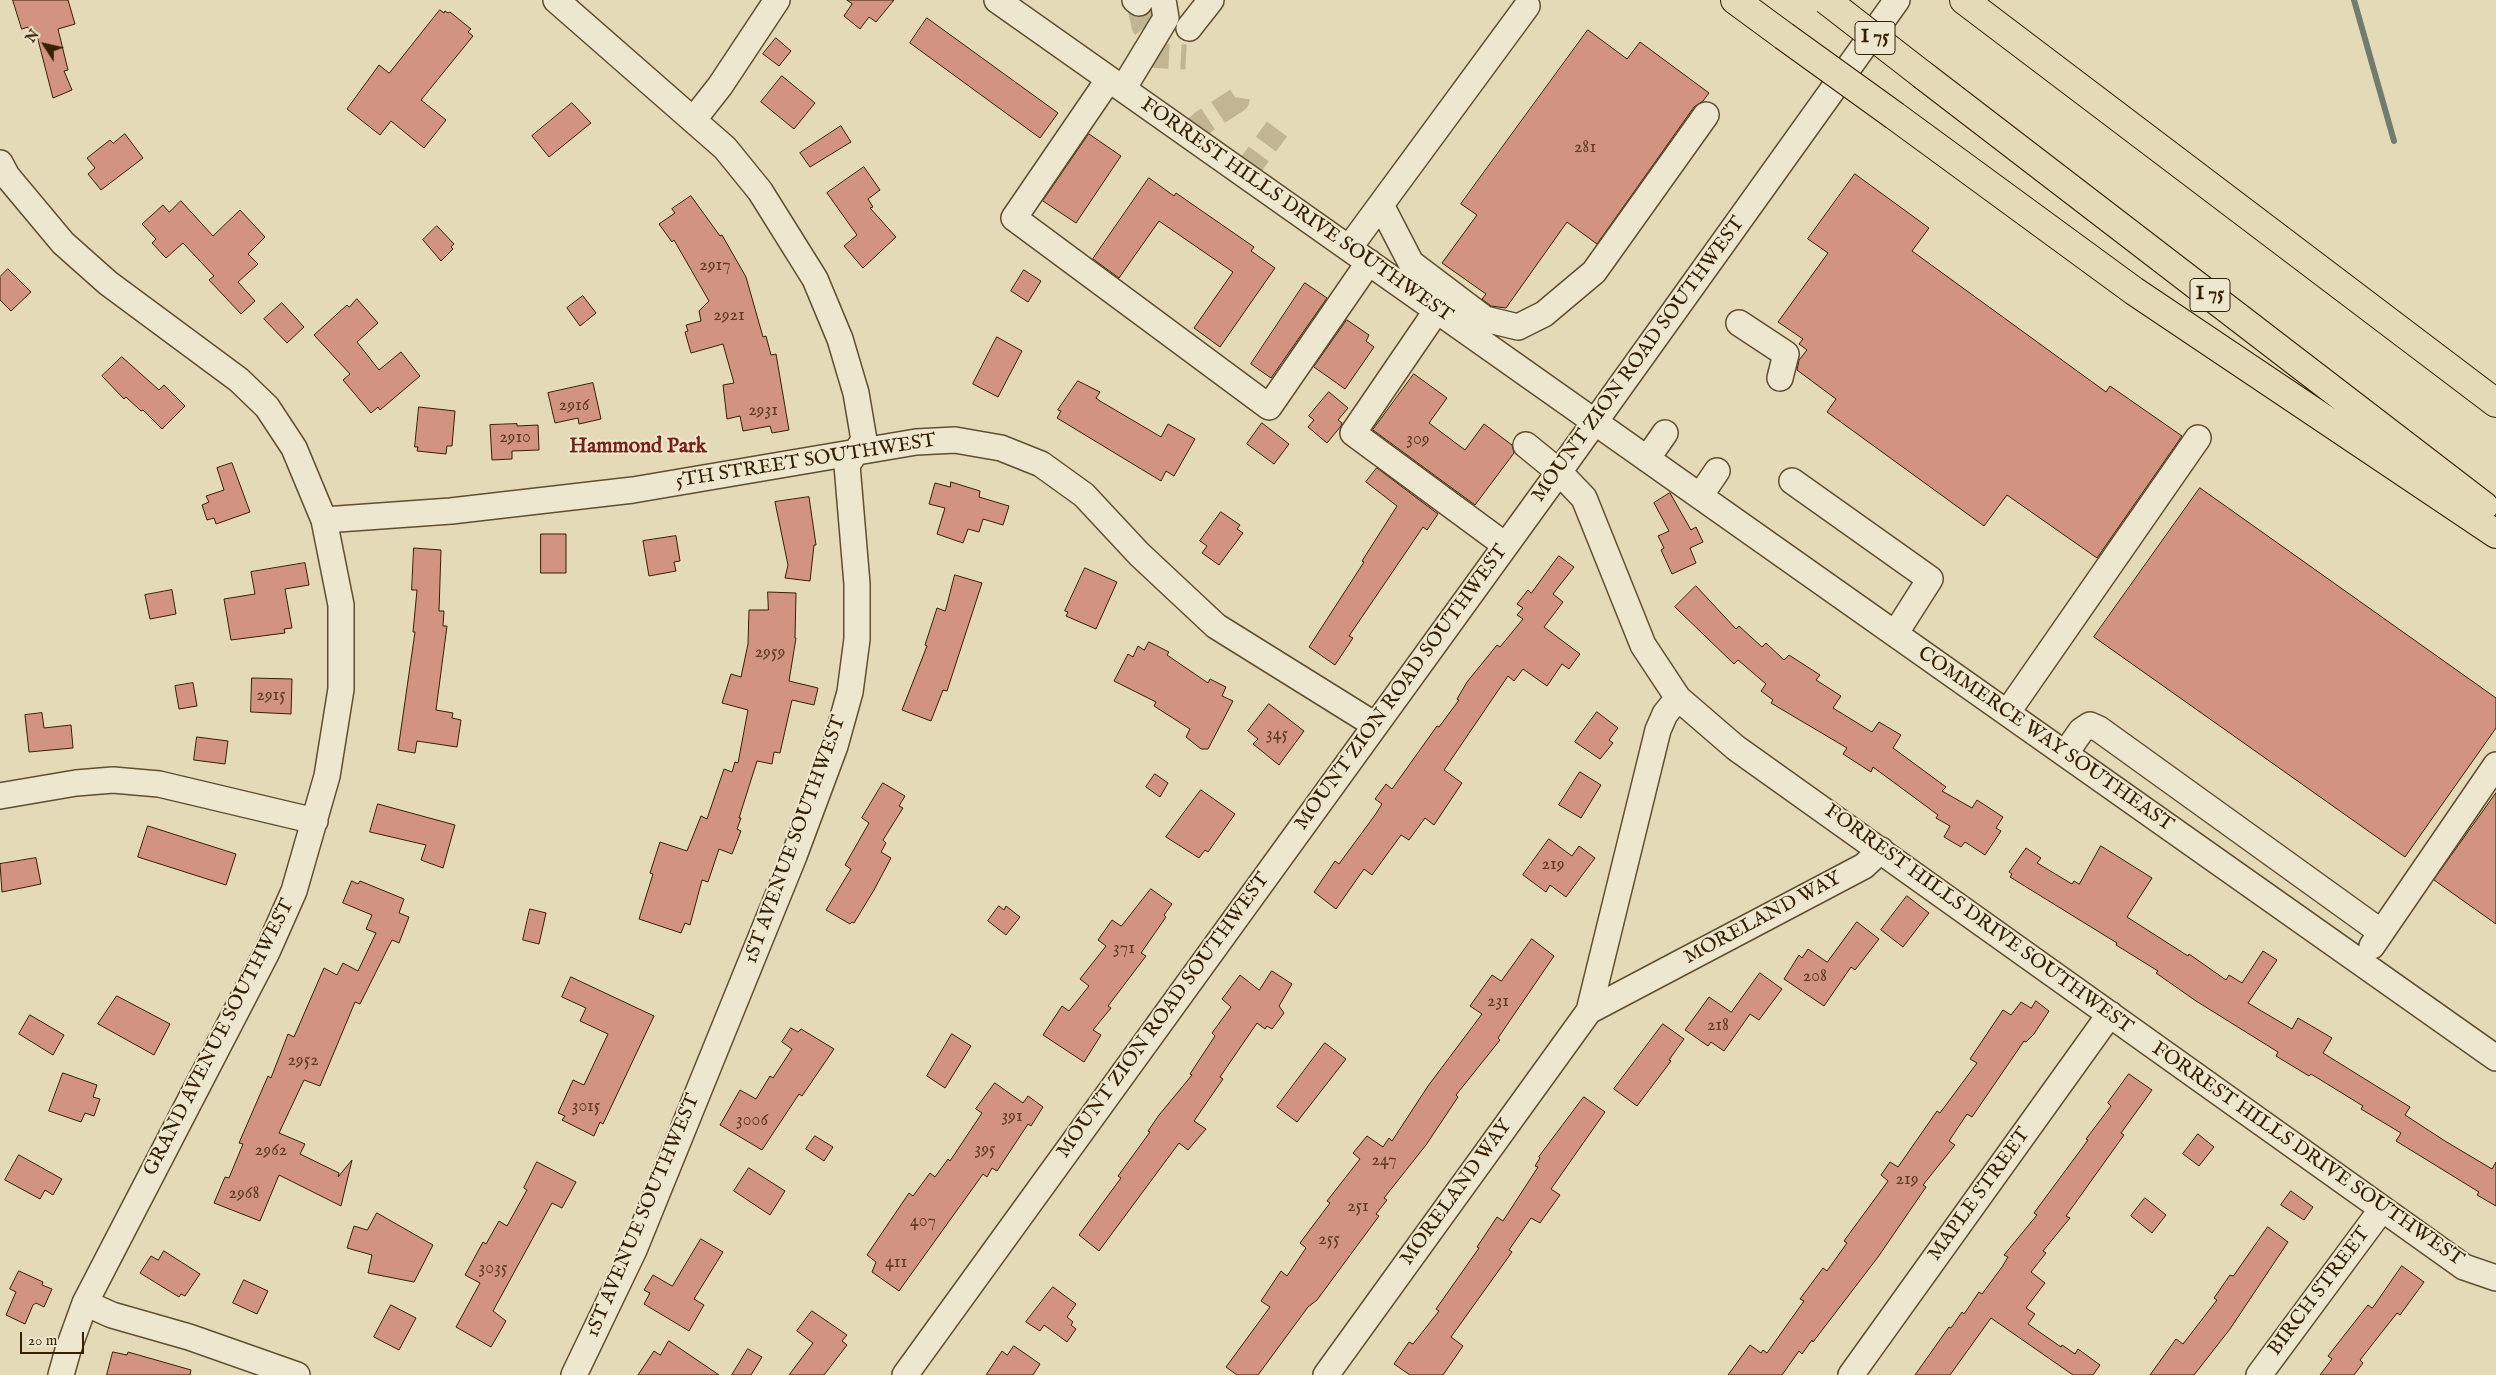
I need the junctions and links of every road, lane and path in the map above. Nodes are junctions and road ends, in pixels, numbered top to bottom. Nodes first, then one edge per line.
1 (556, 0) edge
2 (777, 0) edge
3 (997, 0) edge
4 (1136, 0) edge
5 (1141, 0) edge
6 (1164, 0) edge
7 (1219, 0) edge
8 (1735, 0) edge
9 (1826, 0) edge
10 (1897, 0) edge
11 (1968, 3) edge
12 (1527, 6) dead end
13 (1189, 28) dead end
14 (1116, 84) junction
15 (1706, 115) dead end
16 (694, 119) junction
17 (0, 163) edge
18 (1381, 205) junction
19 (1349, 248) junction
20 (1369, 262) junction
21 (1437, 310) junction
22 (1739, 322) dead end
23 (1780, 378) dead end
24 (2496, 403) edge
25 (1594, 422) junction
26 (1665, 433) dead end
27 (2198, 438) dead end
28 (1526, 445) dead end
29 (856, 452) junction
30 (1647, 459) junction
31 (1559, 472) junction
32 (1717, 472) dead end
33 (1792, 481) dead end
34 (1700, 496) junction
35 (2496, 515) edge
36 (324, 520) junction
37 (2496, 534) edge
38 (1505, 545) junction
39 (1895, 634) junction
40 (1678, 698) junction
41 (2007, 713) junction
42 (1375, 725) junction
43 (2065, 754) junction
44 (2496, 765) edge
45 (0, 796) edge
46 (315, 821) junction
47 (1881, 850) junction
48 (2381, 932) junction
49 (2361, 962) junction
50 (1589, 1011) junction
51 (2110, 1014) junction
52 (2496, 1058) edge
53 (2382, 1209) junction
54 (2496, 1278) edge
55 (85, 1303) junction
56 (62, 1375) edge
57 (297, 1375) edge
58 (574, 1375) edge
59 (905, 1375) edge
60 (1326, 1375) edge
61 (1851, 1375) edge
62 (2259, 1375) edge

1 - 16 street, 1ST AVENUE SOUTHWEST
2 - 16 street
3 - 14 street, FORREST HILLS DRIVE SOUTHWEST
4 - 5 street
6 - 14 street
7 - 13 street
8 - 37 highway, bridge
9 - 35 highway, I 75, bridge
10 - 25 street, MOUNT ZION ROAD SOUTHWEST
11 - 24 highway
12 - 18 street
14 - 19 street, FORREST HILLS DRIVE SOUTHWEST
14 - 20 street
15 - 18 street
16 - 29 street, 1ST AVENUE SOUTHWEST
17 - 36 street, GRAND AVENUE SOUTHWEST
18 - 19 street
19 - 20 street, FORREST HILLS DRIVE SOUTHWEST
20 - 21 street, FORREST HILLS DRIVE SOUTHWEST
21 - 25 street, FORREST HILLS DRIVE SOUTHWEST
21 - 38 street
22 - 23 street
25 - 30 street, COMMERCE WAY SOUTHEAST
25 - 31 street, MOUNT ZION ROAD SOUTHWEST
26 - 30 street
27 - 41 street
28 - 31 street, FORREST HILLS DRIVE SOUTHWEST
29 - 36 street, 5TH STREET SOUTHWEST
29 - 42 street, 5TH STREET SOUTHWEST
29 - 58 street, 1ST AVENUE SOUTHWEST
30 - 34 street, COMMERCE WAY SOUTHEAST
31 - 38 street, MOUNT ZION ROAD SOUTHWEST
31 - 40 street, FORREST HILLS DRIVE SOUTHWEST
32 - 34 street
33 - 39 street
34 - 39 street, COMMERCE WAY SOUTHEAST
36 - 46 street, GRAND AVENUE SOUTHWEST
38 - 42 street, MOUNT ZION ROAD SOUTHWEST
39 - 41 street, COMMERCE WAY SOUTHEAST
40 - 47 street, FORREST HILLS DRIVE SOUTHWEST
40 - 50 street, MORELAND WAY
41 - 43 street, COMMERCE WAY SOUTHEAST
42 - 59 street, MOUNT ZION ROAD SOUTHWEST
43 - 48 street
43 - 49 street, COMMERCE WAY SOUTHEAST
44 - 48 street
45 - 46 street
46 - 55 street, GRAND AVENUE SOUTHWEST
47 - 50 street, MORELAND WAY
47 - 51 street, FORREST HILLS DRIVE SOUTHWEST
48 - 49 street
49 - 52 street, COMMERCE WAY SOUTHEAST
50 - 60 street, MORELAND WAY
51 - 53 street, FORREST HILLS DRIVE SOUTHWEST
51 - 61 street, MAPLE STREET
53 - 54 street, FORREST HILLS DRIVE SOUTHWEST
53 - 62 street, BIRCH STREET
55 - 56 street, GRAND AVENUE SOUTHWEST
55 - 57 street

